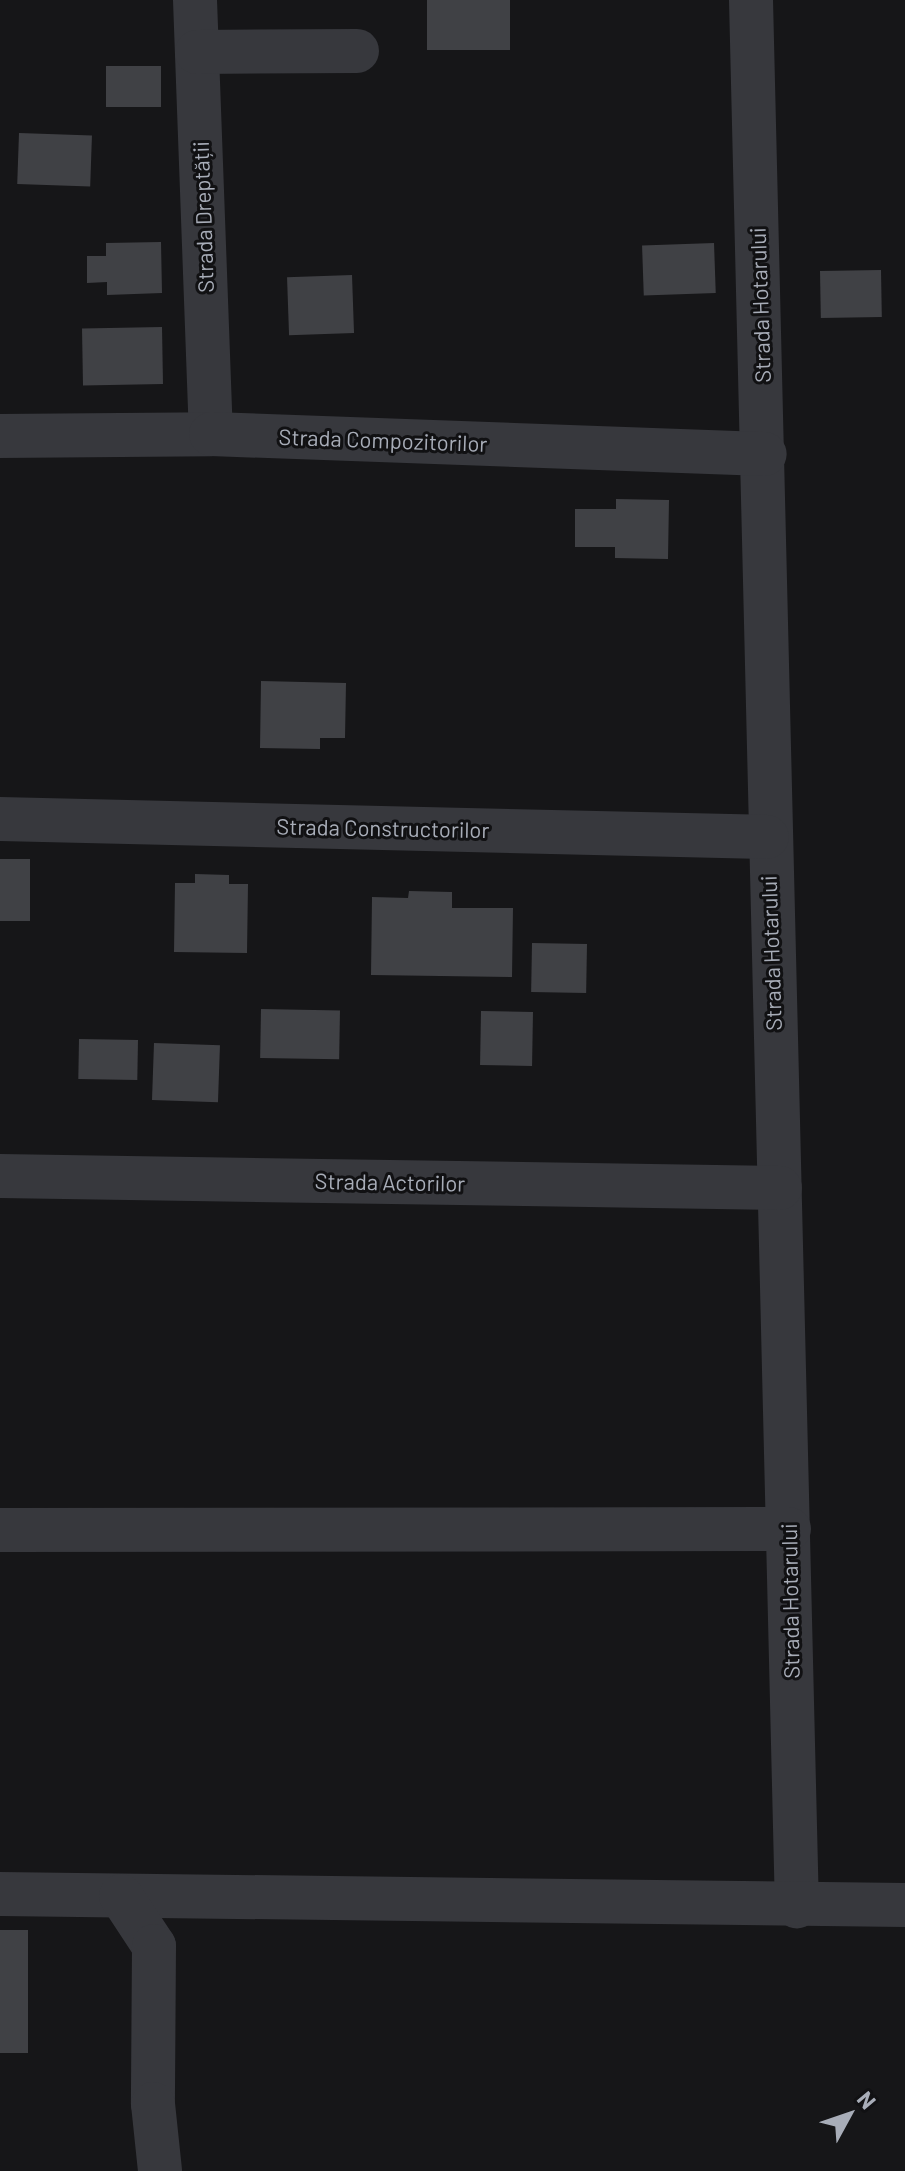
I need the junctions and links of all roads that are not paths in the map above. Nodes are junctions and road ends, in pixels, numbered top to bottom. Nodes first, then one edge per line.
1 (195, 0) edge
2 (751, 0) edge
3 (357, 51) dead end
4 (197, 52) junction
5 (211, 434) junction
6 (0, 436) edge
7 (765, 454) junction
8 (0, 819) edge
9 (767, 837) junction
10 (0, 1176) edge
11 (780, 1188) junction
12 (789, 1529) junction
13 (0, 1530) edge
14 (0, 1894) edge
15 (121, 1896) junction
16 (905, 1905) edge
17 (797, 1906) junction
18 (160, 2171) edge

1 - 4 street, Strada Dreptății
2 - 7 street, Strada Hotarului
3 - 4 street
4 - 5 street, Strada Dreptății
5 - 6 street, Strada Compozitorilor
5 - 7 street, Strada Compozitorilor
7 - 9 street, Strada Hotarului
8 - 9 street, Strada Constructorilor
9 - 11 street, Strada Hotarului
10 - 11 street, Strada Actorilor
11 - 12 street, Strada Hotarului
12 - 13 street
12 - 17 street, Strada Hotarului
14 - 15 street
15 - 17 street
15 - 18 street
16 - 17 street

